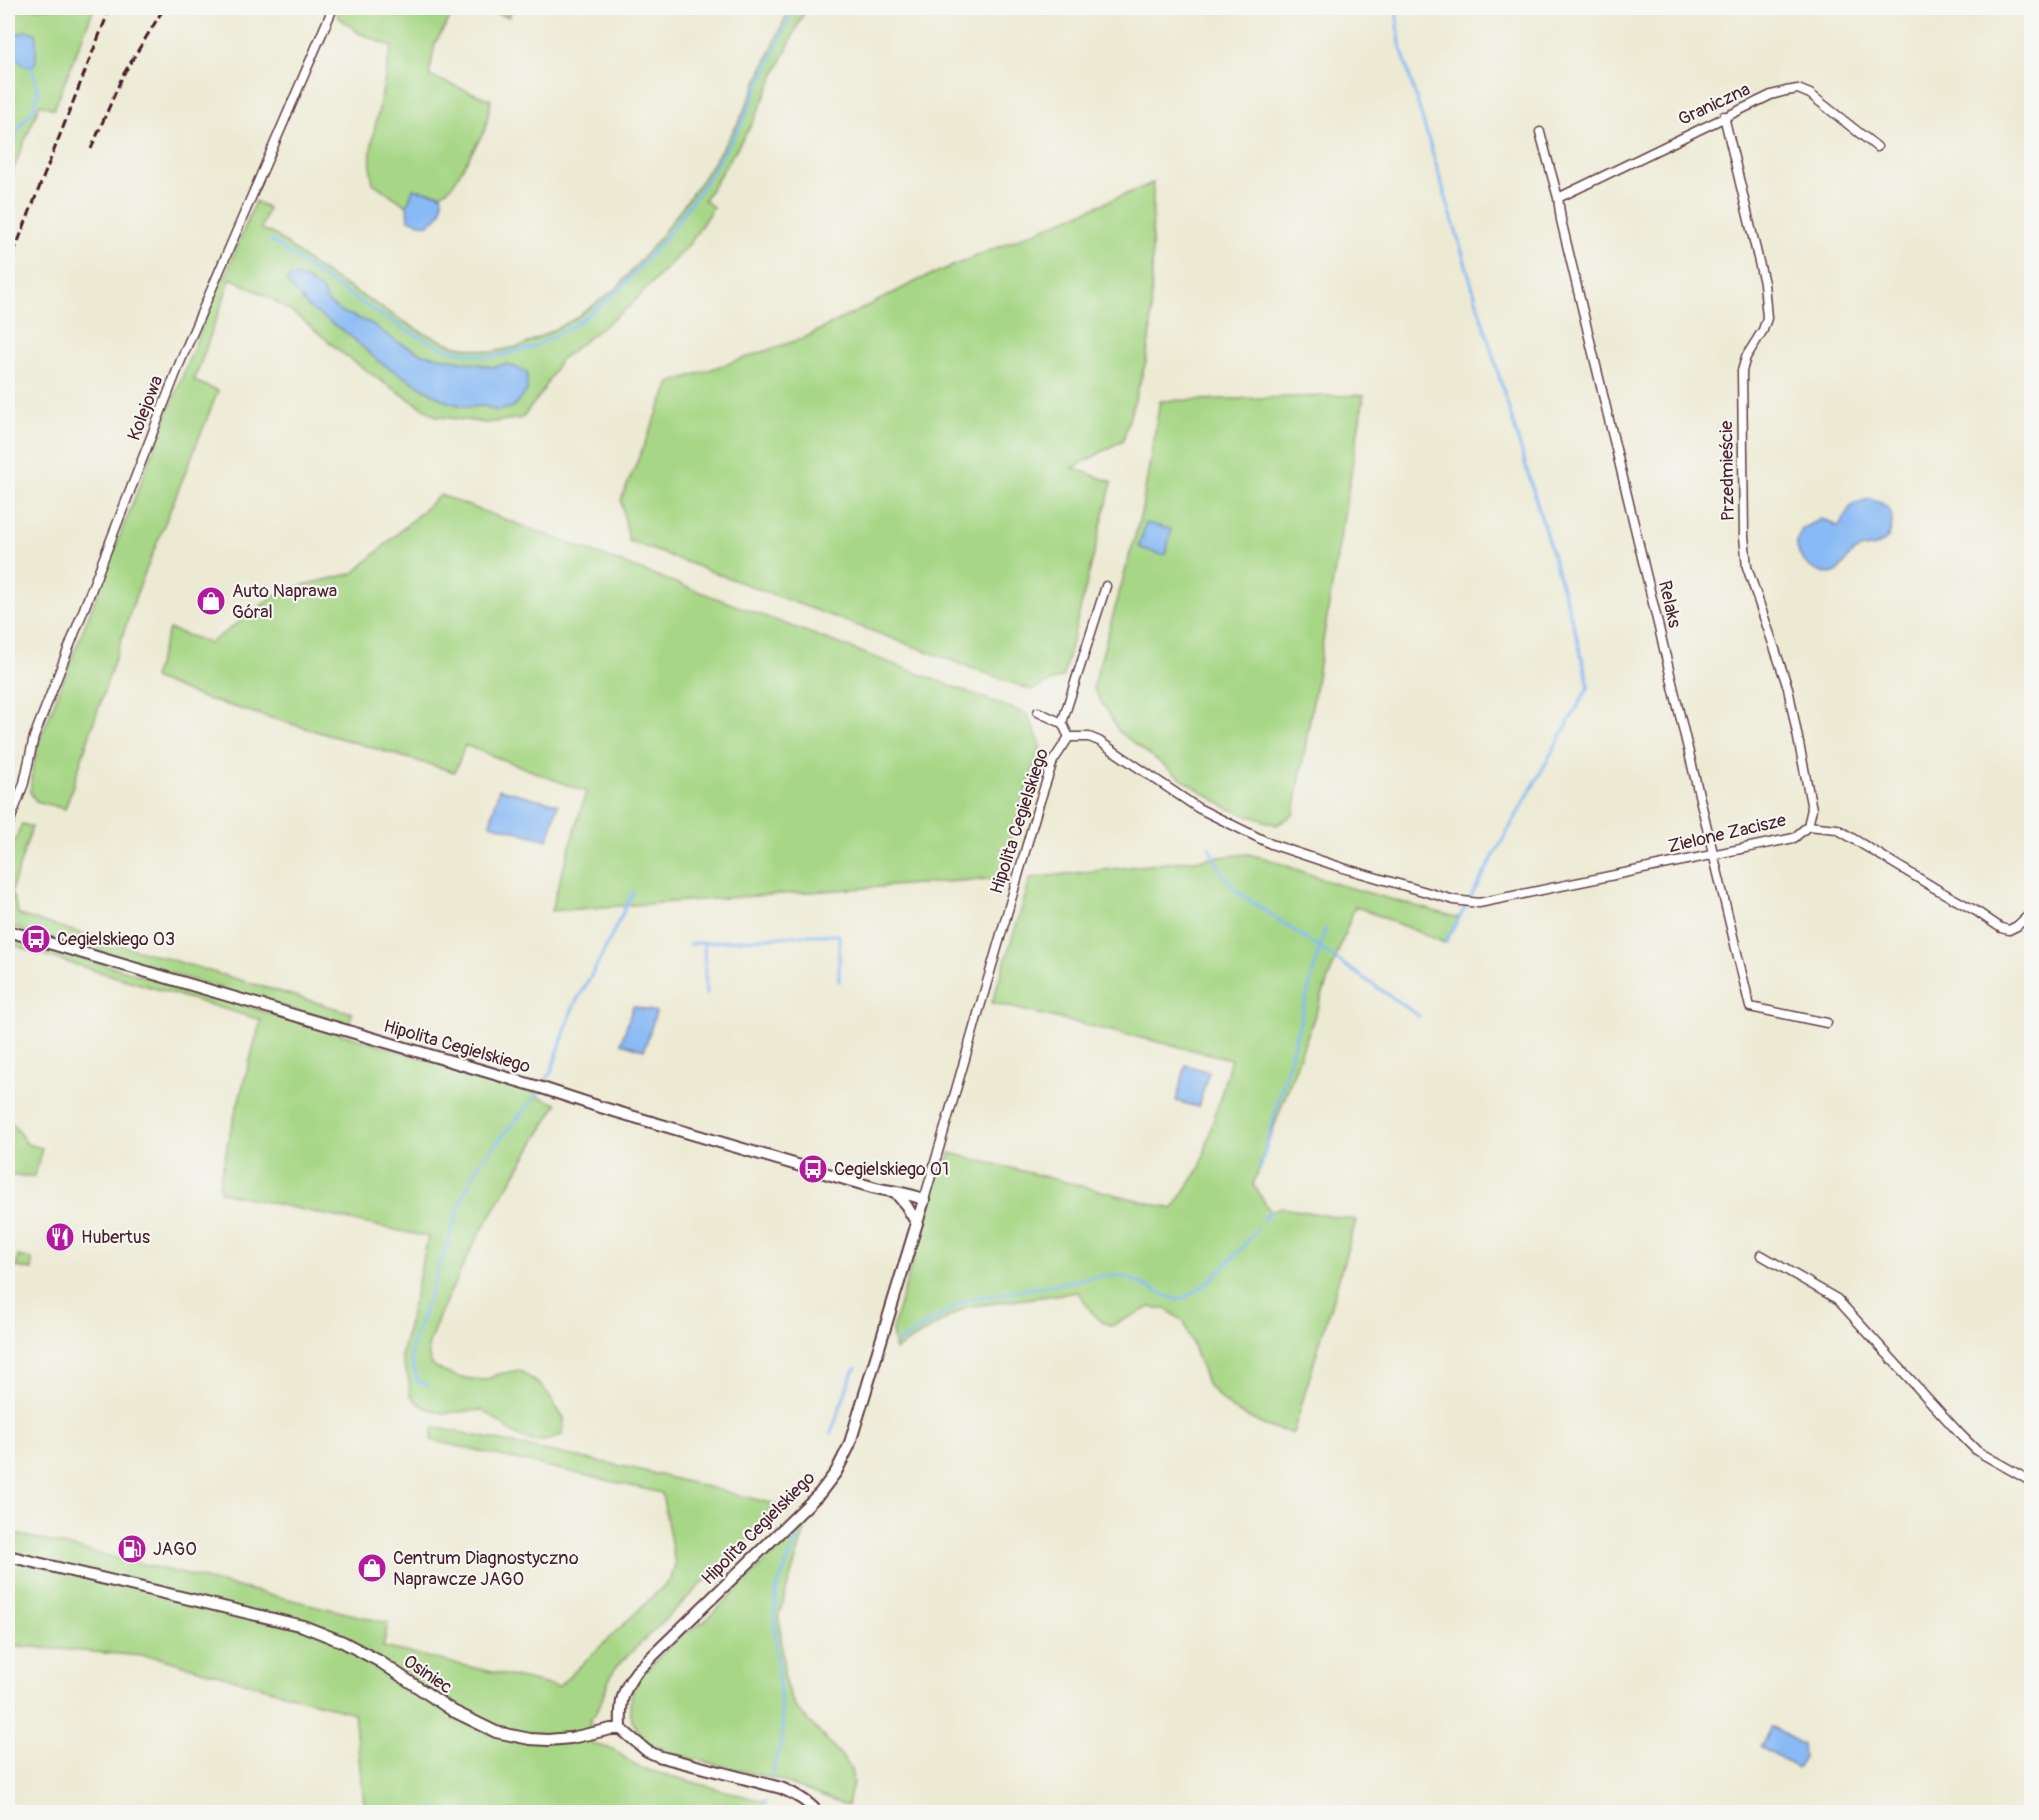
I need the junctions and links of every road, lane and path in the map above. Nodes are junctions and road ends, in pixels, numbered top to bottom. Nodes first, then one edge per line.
1 (333, 8) edge
2 (1724, 116) junction
3 (1540, 132) dead end
4 (1877, 147) dead end
5 (1558, 198) junction
6 (1106, 586) dead end
7 (1038, 712) dead end
8 (1062, 723) junction
9 (1069, 737) junction
10 (8, 826) edge
11 (1808, 826) junction
12 (1713, 854) junction
13 (1468, 902) joint
14 (2031, 912) edge
15 (8, 931) edge
16 (1827, 1023) dead end
17 (896, 1193) junction
18 (924, 1200) junction
19 (916, 1222) junction
20 (1761, 1255) dead end
21 (2031, 1482) edge
22 (8, 1556) edge
23 (621, 1729) junction
24 (817, 1812) edge

1 - 10 street, Kolejowa
2 - 4 street, Graniczna
2 - 5 street, Graniczna
2 - 11 street, Przedmieście
3 - 5 street, Relaks
5 - 12 street, Relaks
6 - 8 street
7 - 8 street
8 - 9 street
9 - 13 street, Hipolita Cegielskiego
9 - 18 street, Hipolita Cegielskiego
11 - 12 street, Zielone Zacisze
11 - 14 street, Zielone Zacisze
12 - 13 street, Zielone Zacisze
12 - 16 street, Relaks
15 - 17 street, Hipolita Cegielskiego
17 - 18 street, Hipolita Cegielskiego
17 - 19 street
18 - 19 street, Hipolita Cegielskiego
19 - 23 street, Hipolita Cegielskiego
20 - 21 street
22 - 23 street, Osiniec
23 - 24 street

